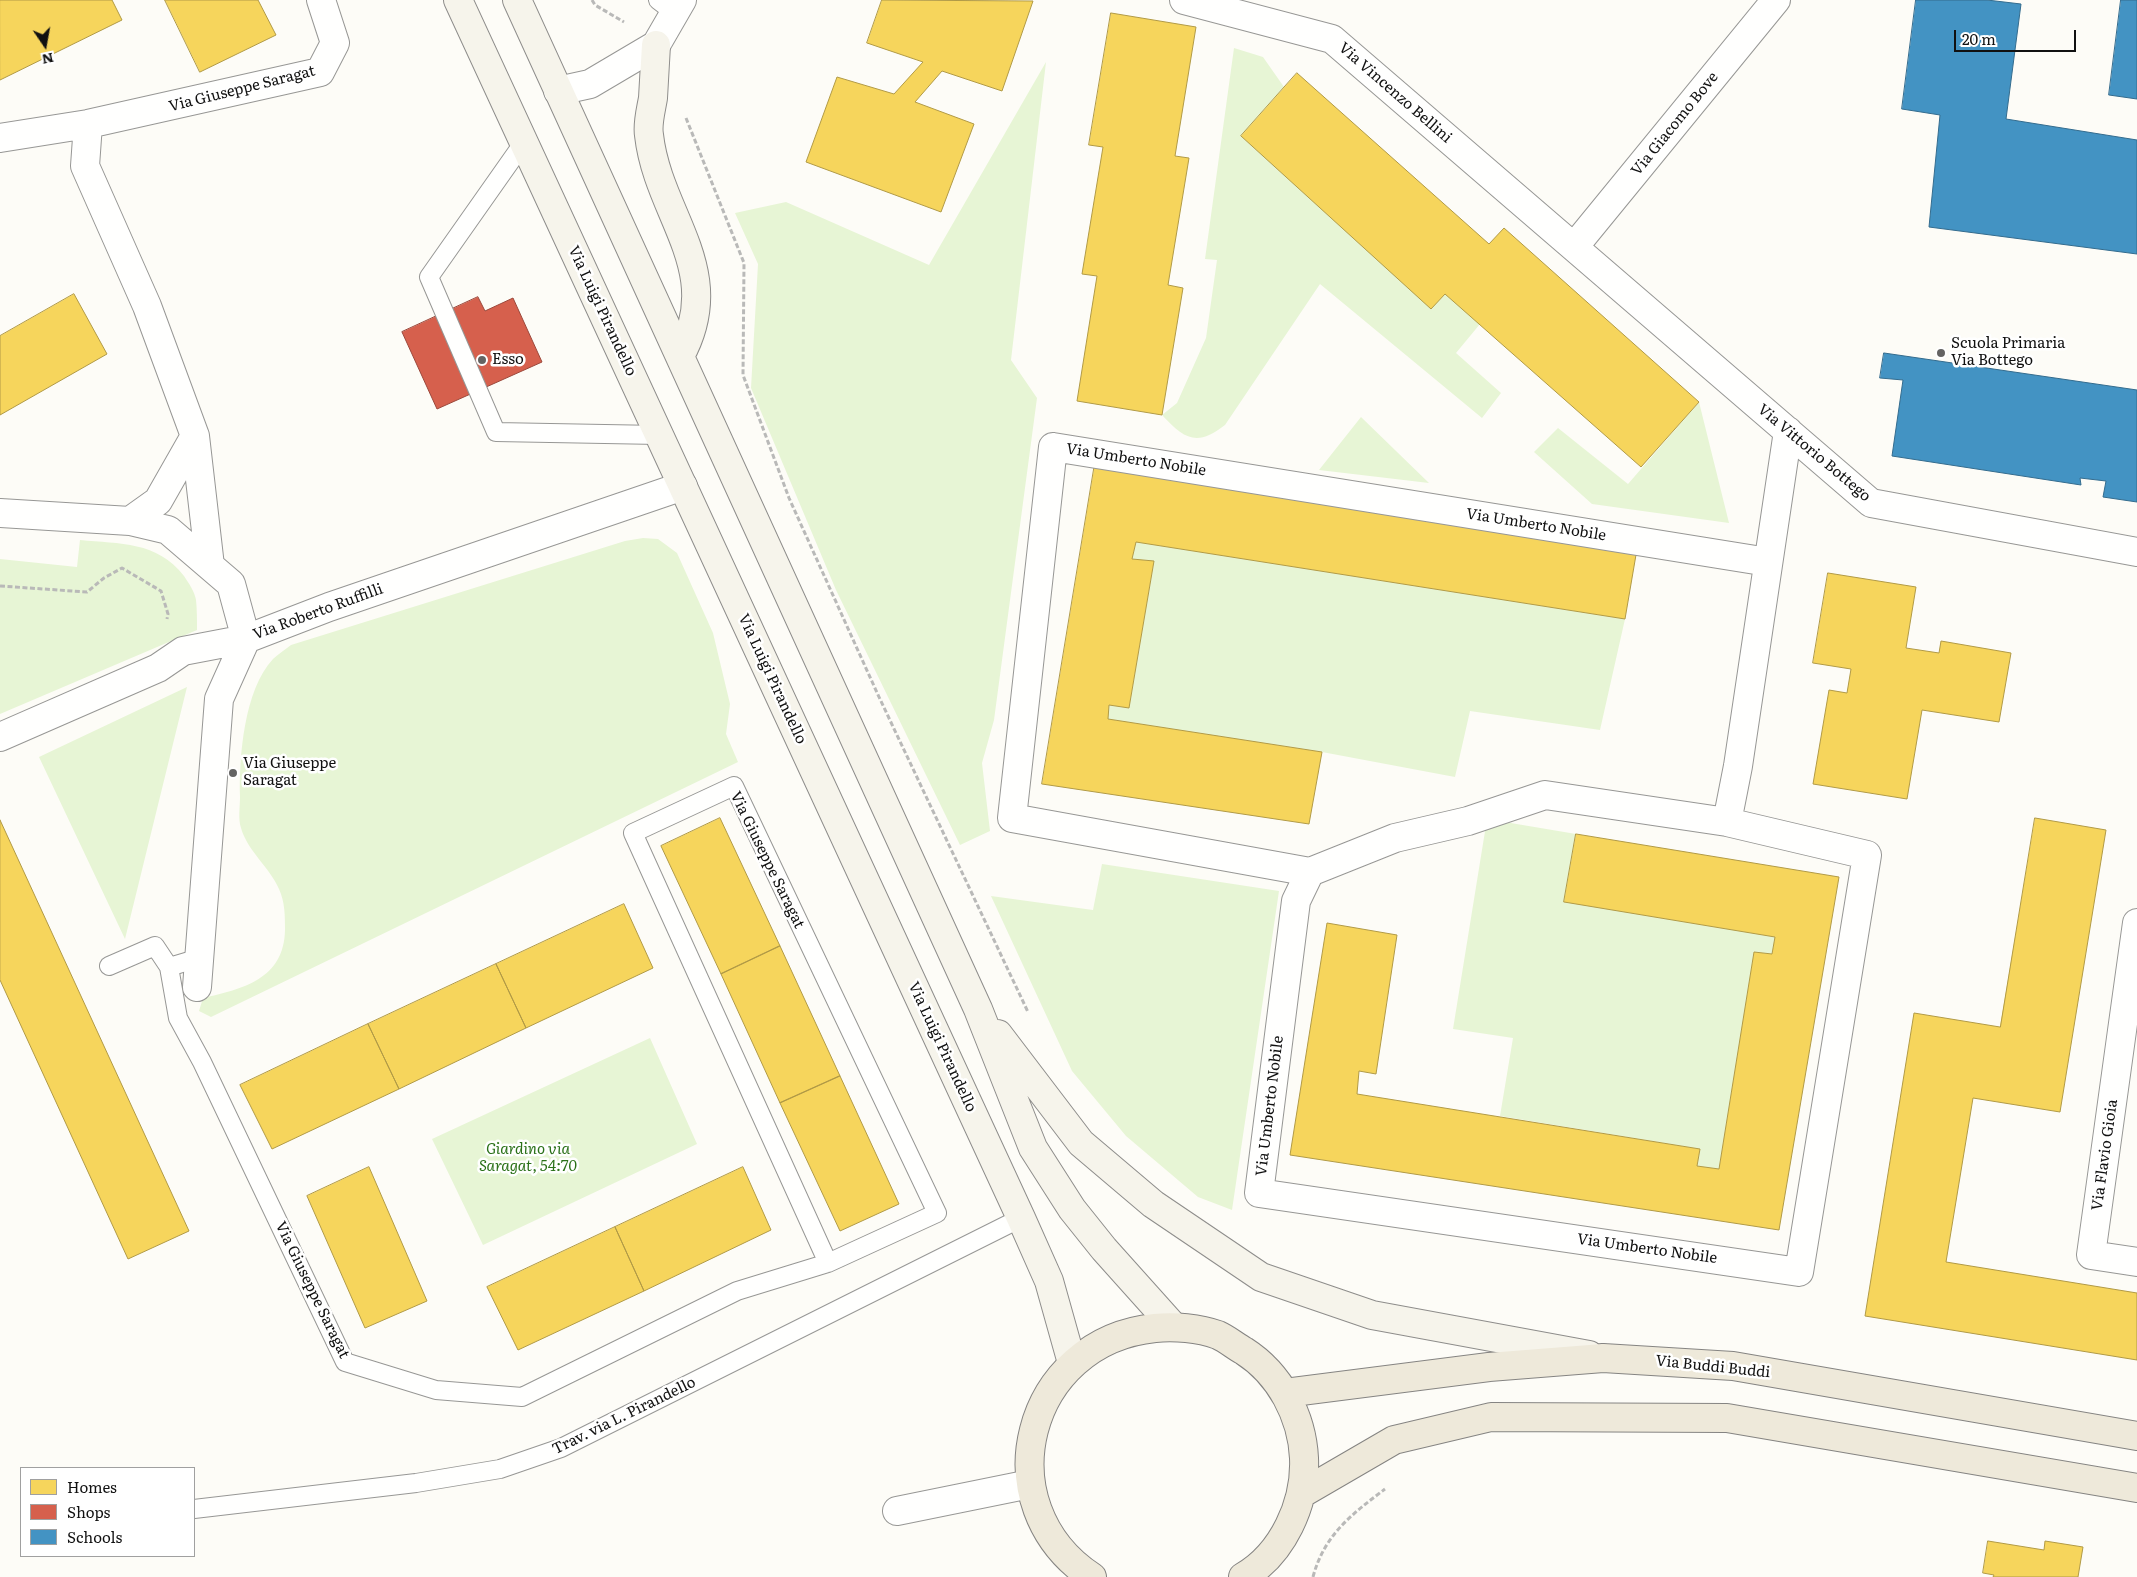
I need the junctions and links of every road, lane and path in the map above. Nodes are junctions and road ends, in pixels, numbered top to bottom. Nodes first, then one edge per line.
1 (321, 0) edge
2 (458, 0) edge
3 (517, 0) edge
4 (592, 0) edge
5 (1184, 0) edge
6 (1776, 0) edge
7 (671, 4) edge
8 (656, 44) junction
9 (558, 91) junction
10 (682, 109) dead end
11 (88, 124) junction
12 (0, 138) edge
13 (524, 142) junction
14 (1574, 247) junction
15 (680, 356) junction
16 (1788, 431) junction
17 (659, 434) junction
18 (195, 436) junction
19 (683, 486) junction
20 (0, 513) edge
21 (130, 521) junction
22 (2137, 552) edge
23 (1768, 562) junction
24 (210, 566) junction
25 (0, 586) edge
26 (246, 639) junction
27 (158, 668) junction
28 (0, 737) edge
29 (1727, 822) junction
30 (1310, 872) junction
31 (2137, 924) edge
32 (199, 958) junction
33 (109, 966) dead end
34 (169, 967) junction
35 (197, 987) dead end
36 (978, 1009) junction
37 (2131, 1010) edge
38 (1032, 1020) dead end
39 (1021, 1218) junction
40 (2137, 1262) edge
41 (828, 1263) junction
42 (1173, 1326) junction
43 (1603, 1358) junction
44 (1072, 1363) junction
45 (1285, 1393) junction
46 (2137, 1436) edge
47 (1030, 1484) junction
48 (1388, 1487) dead end
49 (2137, 1488) edge
50 (1301, 1494) junction
51 (195, 1510) edge
52 (897, 1511) dead end
53 (1277, 1546) junction
54 (1092, 1577) edge
55 (1243, 1577) edge
56 (1273, 1577) edge
57 (1313, 1577) edge

1 - 11 street, Via Giuseppe Saragat
2 - 13 main road, Via Luigi Pirandello
3 - 9 main road
4 - 8 path
5 - 14 street, Via Vincenzo Bellini
6 - 14 street, Via Giacomo Bove
7 - 8 street
8 - 9 street
8 - 15 main road
9 - 15 main road
10 - 38 path
11 - 12 street
11 - 18 street
13 - 17 main road, Via Luigi Pirandello
13 - 17 lane
14 - 16 street, Via Vittorio Bottego
15 - 36 main road
16 - 22 street, Via Vittorio Bottego
16 - 23 street
17 - 19 main road, Via Luigi Pirandello
18 - 21 street
18 - 24 street
19 - 26 street, Via Roberto Ruffilli
19 - 39 main road, Via Luigi Pirandello
20 - 21 street, Via Roberto Ruffilli
21 - 24 street, Via Roberto Ruffilli
23 - 29 street
23 - 30 street, Via Umberto Nobile
24 - 26 street, Via Roberto Ruffilli
25 - 27 path
26 - 27 street
26 - 32 street
27 - 28 street
29 - 30 street, Via Umberto Nobile
29 - 30 street, Via Umberto Nobile
31 - 37 street, Via Flavio Gioia
32 - 34 lane
32 - 35 street
33 - 34 lane
34 - 41 lane, Via Giuseppe Saragat
36 - 42 main road
36 - 43 main road
37 - 40 street, Via Flavio Gioia
39 - 44 main road, Via Luigi Pirandello
39 - 51 lane, Trav. via L. Pirandello
41 - 41 lane, Via Giuseppe Saragat
42 - 44 main road
42 - 45 main road
43 - 45 main road, Via Buddi Buddi
43 - 46 main road, Via Buddi Buddi
44 - 47 main road
45 - 50 main road
47 - 52 street
47 - 54 main road
48 - 57 path
49 - 50 main road
50 - 53 main road
53 - 55 main road
53 - 56 main road

